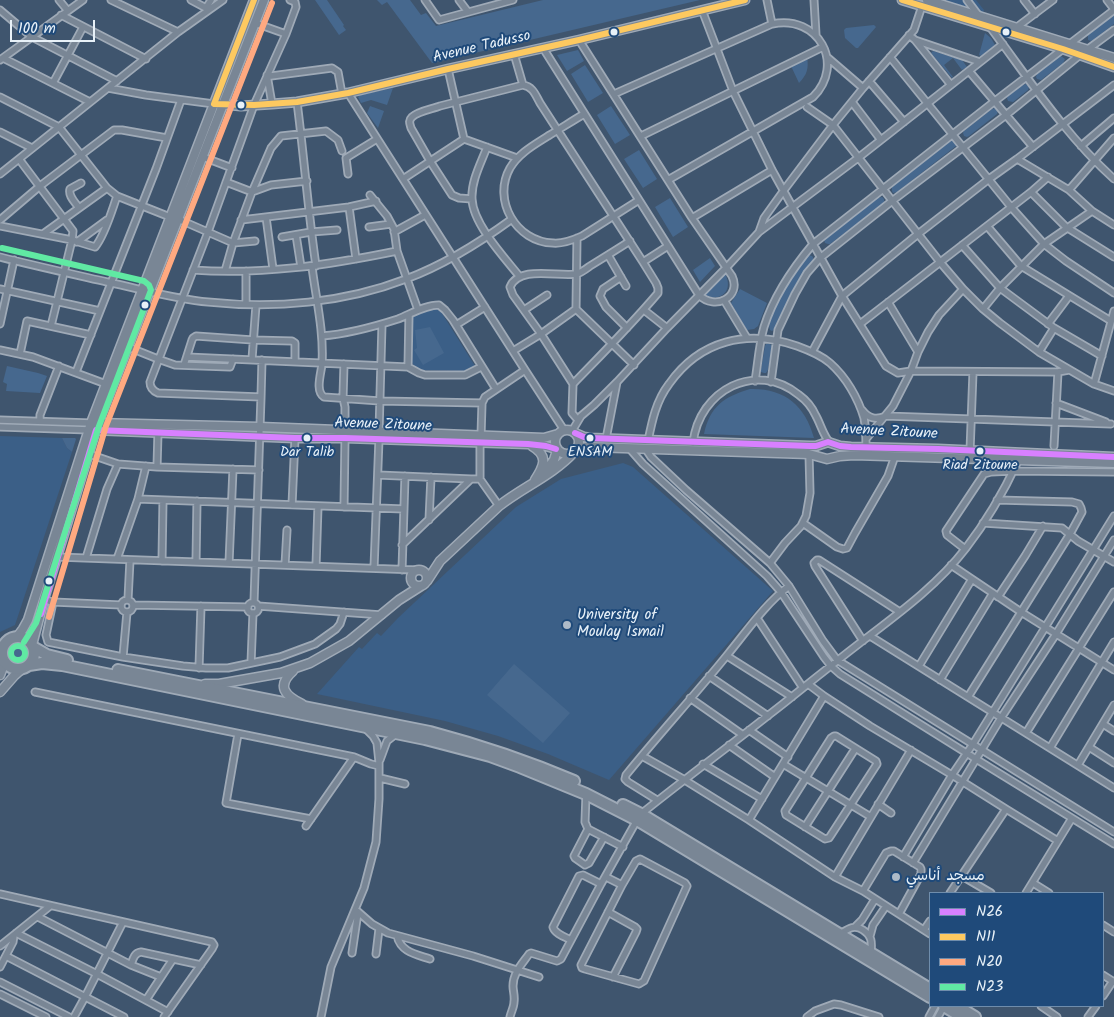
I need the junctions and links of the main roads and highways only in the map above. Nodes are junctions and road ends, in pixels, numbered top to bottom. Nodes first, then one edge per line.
1 (254, 0) edge
2 (264, 0) edge
3 (745, 0) edge
4 (902, 0) edge
5 (924, 3) edge
6 (1016, 31) junction
7 (1114, 58) edge
8 (1114, 67) edge
9 (214, 104) junction
10 (223, 105) junction
11 (174, 218) junction
12 (146, 291) junction
13 (94, 426) junction
14 (567, 432) junction
15 (345, 434) junction
16 (481, 439) junction
17 (528, 444) junction
18 (827, 444) junction
19 (647, 445) junction
20 (557, 450) junction
21 (575, 451) junction
22 (822, 457) junction
23 (1114, 457) edge
24 (832, 458) junction
25 (1114, 463) edge
26 (537, 480) junction
27 (440, 561) junction
28 (419, 570) junction
29 (407, 573) junction
30 (424, 584) junction
31 (399, 600) junction
32 (8, 640) edge
33 (32, 646) junction
34 (3, 659) edge
35 (26, 667) junction
36 (294, 669) junction
37 (0, 674) edge
38 (193, 685) junction
39 (0, 692) edge
40 (310, 708) junction
41 (639, 817) junction
42 (929, 988) edge
43 (929, 996) edge
44 (946, 1007) edge
45 (959, 1007) edge
46 (962, 1017) edge
47 (975, 1017) edge

1 - 9 main road
2 - 10 main road
3 - 10 main road, Avenue Tadusso
4 - 5 main road
5 - 6 main road
5 - 6 main road
6 - 7 main road
6 - 8 main road
9 - 10 main road, Avenue Tadusso
9 - 11 main road
10 - 11 main road
11 - 12 main road
12 - 13 main road
12 - 13 main road
13 - 15 main road, Avenue Zitoune
13 - 15 main road, Avenue Zitoune
13 - 32 main road
13 - 33 main road
14 - 16 main road, Avenue Zitoune
14 - 19 main road, Avenue Zitoune
14 - 20 main road
14 - 21 main road
15 - 16 main road, Avenue Zitoune
16 - 17 main road, Avenue Zitoune
17 - 20 main road, Avenue Zitoune
17 - 26 main road
18 - 19 main road, Avenue Zitoune
18 - 22 main road
18 - 23 main road, Avenue Zitoune
18 - 24 main road
19 - 21 main road, Avenue Zitoune
19 - 22 main road, Avenue Zitoune
20 - 21 main road
20 - 26 main road
21 - 26 main road
22 - 24 main road, Avenue Zitoune
24 - 25 main road, Avenue Zitoune
26 - 27 main road
27 - 28 main road
27 - 30 main road
28 - 29 main road
28 - 30 main road
29 - 30 main road
29 - 31 main road
30 - 31 main road
31 - 36 main road
32 - 33 highway
32 - 34 highway
33 - 35 highway
33 - 38 highway
34 - 35 highway
34 - 37 main road
35 - 39 main road
35 - 41 highway
36 - 38 main road
36 - 40 main road
38 - 40 highway
40 - 41 highway
41 - 42 highway
41 - 43 highway
44 - 46 highway
45 - 47 highway

